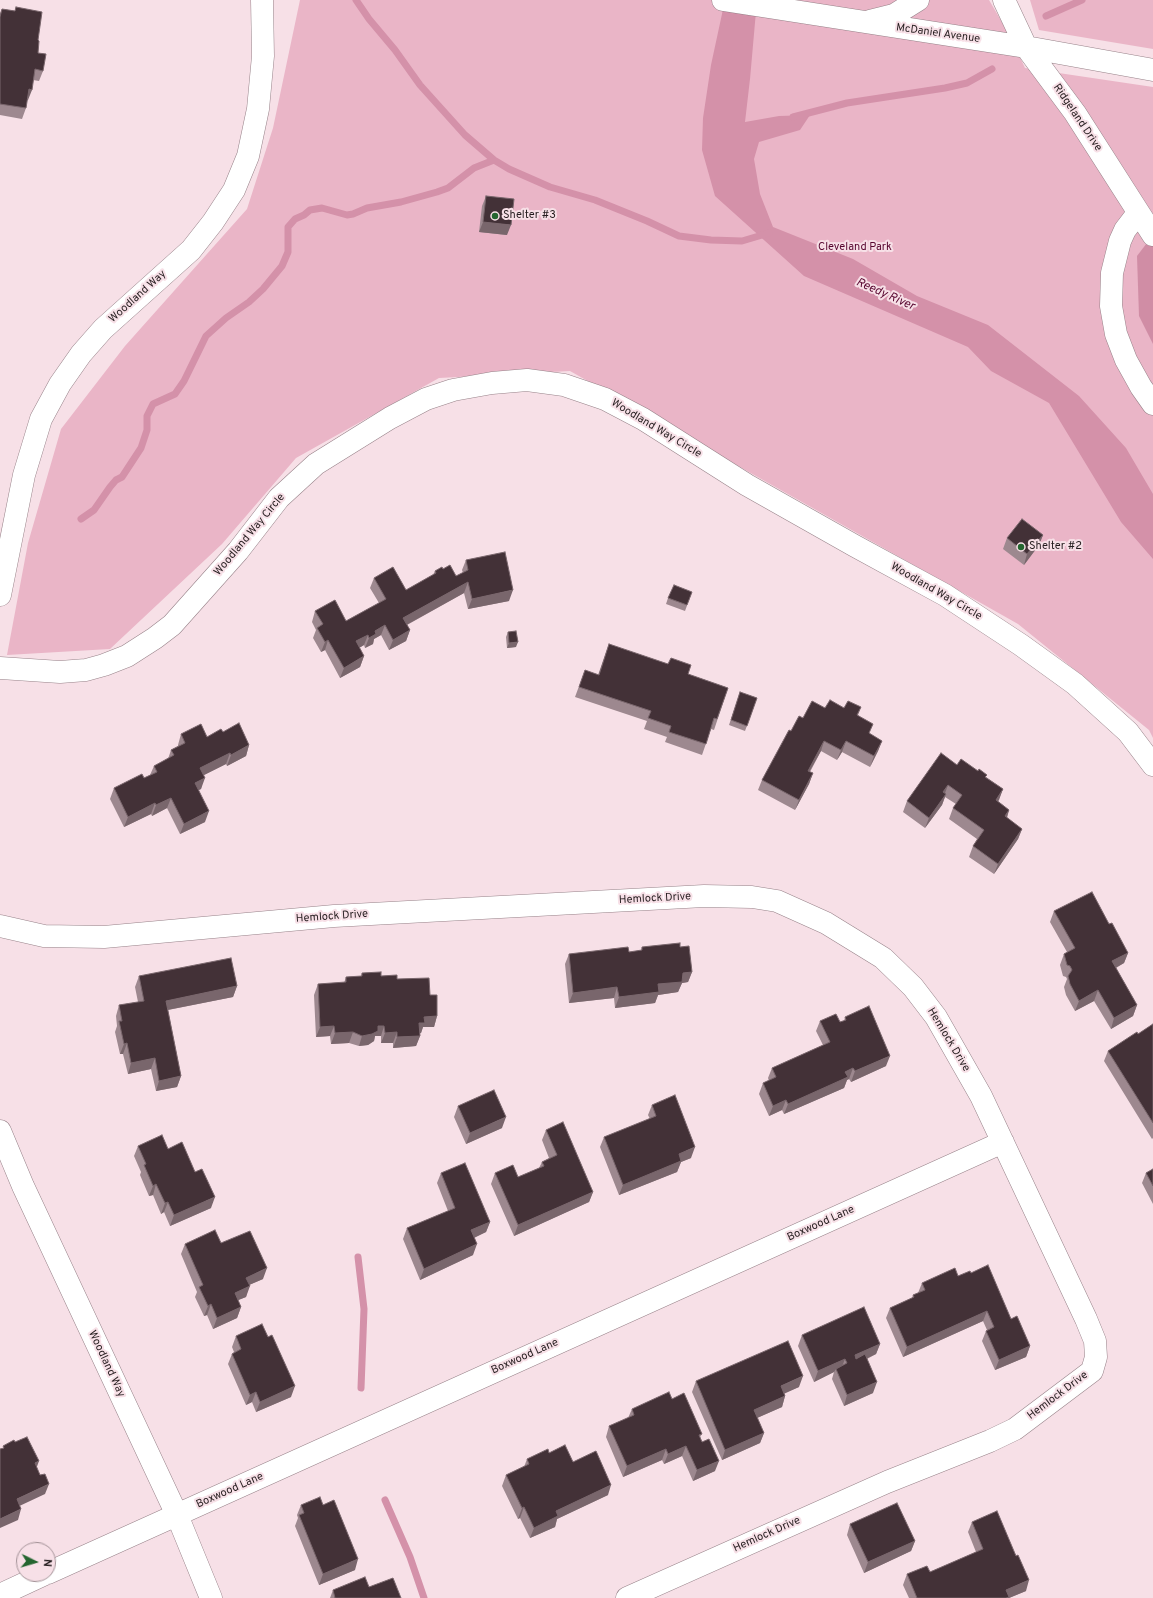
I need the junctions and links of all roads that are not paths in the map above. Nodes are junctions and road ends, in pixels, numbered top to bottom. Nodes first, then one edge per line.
1 (262, 0) edge
2 (723, 0) edge
3 (918, 0) edge
4 (1004, 0) edge
5 (864, 23) junction
6 (1026, 47) junction
7 (1153, 70) edge
8 (1138, 213) junction
9 (1153, 235) edge
10 (1153, 404) edge
11 (0, 595) edge
12 (0, 668) edge
13 (1153, 765) edge
14 (0, 926) edge
15 (0, 1130) edge
16 (1003, 1142) junction
17 (177, 1514) junction
18 (56, 1569) edge
19 (28, 1582) edge
20 (0, 1595) edge
21 (211, 1598) edge
22 (627, 1598) edge

1 - 11 street, Woodland Way
2 - 5 street, McDaniel Avenue
3 - 5 street
4 - 6 street, Ridgeland Drive
5 - 6 street, McDaniel Avenue
6 - 7 street, McDaniel Avenue
6 - 8 street, Ridgeland Drive
8 - 9 street, Ridgeland Drive
8 - 10 street
12 - 13 street, Woodland Way Circle
14 - 16 street, Hemlock Drive
15 - 17 street, Woodland Way
16 - 17 street, Boxwood Lane
16 - 22 street, Hemlock Drive
17 - 18 street, Boxwood Lane
17 - 21 street, Woodland Way
19 - 20 street, Boxwood Lane

